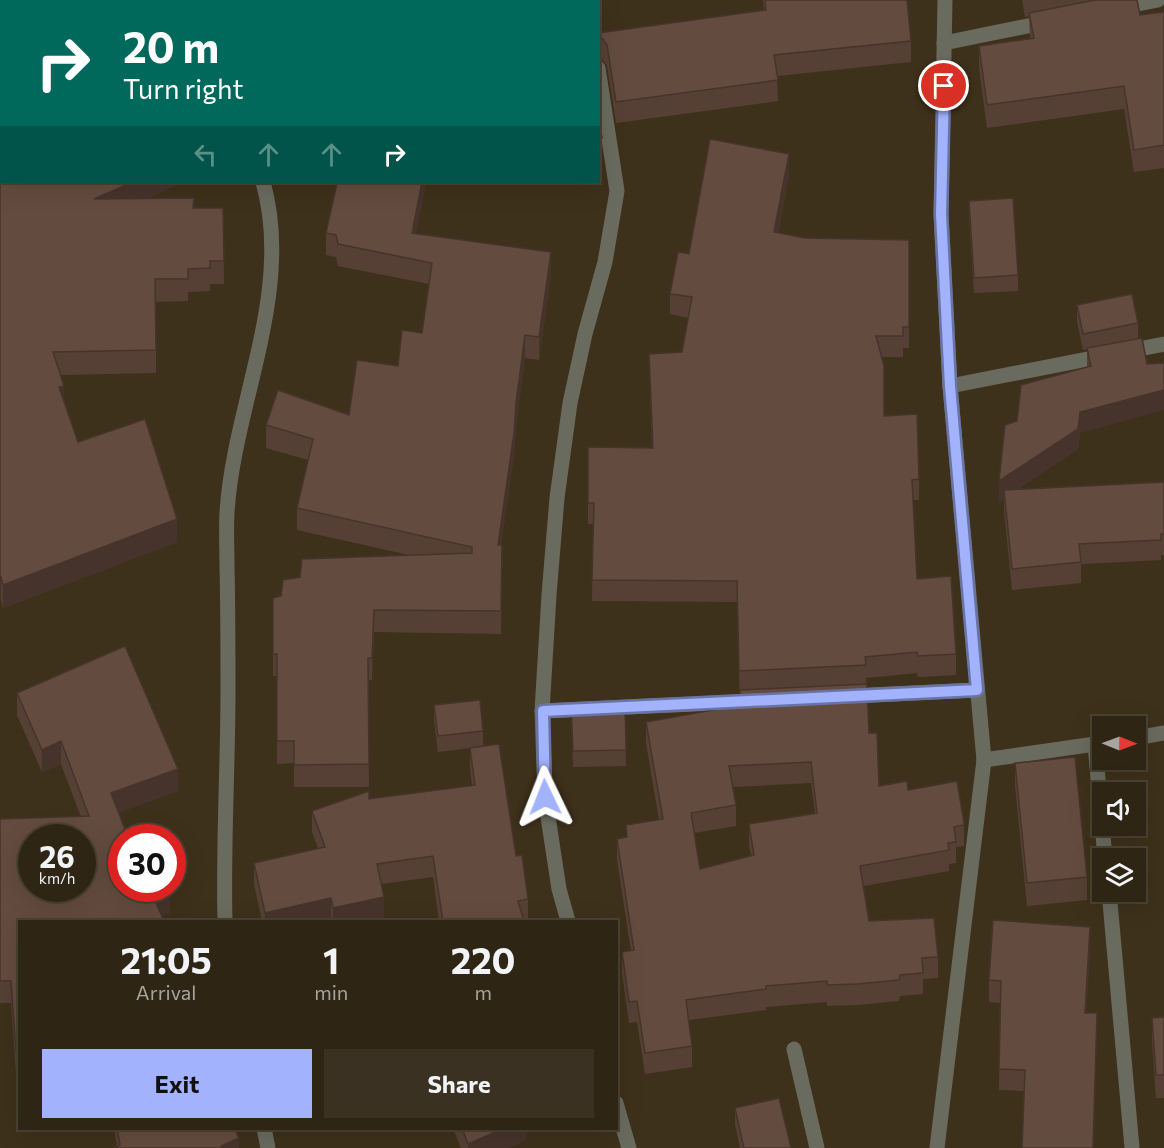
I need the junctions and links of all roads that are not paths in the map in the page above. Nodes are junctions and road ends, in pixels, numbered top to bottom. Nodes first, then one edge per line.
1 (945, 0) edge
2 (1158, 0) edge
3 (1102, 11) edge
4 (1057, 20) edge
5 (944, 43) junction
6 (600, 81) edge
7 (263, 183) edge
8 (1164, 344) edge
9 (950, 386) junction
10 (977, 690) junction
11 (836, 697) edge
12 (778, 700) edge
13 (543, 711) junction
14 (1164, 733) edge
15 (1146, 736) edge
16 (1092, 745) edge
17 (984, 760) junction
18 (1101, 770) edge
19 (1105, 848) edge
20 (1109, 902) edge
21 (225, 920) edge
22 (568, 920) edge
23 (794, 1049) dead end
24 (618, 1110) edge
25 (264, 1130) edge
26 (268, 1148) edge
27 (629, 1148) edge
28 (817, 1148) edge
29 (937, 1148) edge
30 (1132, 1148) edge

1 - 5 street
2 - 3 street
4 - 5 street
5 - 9 street
6 - 13 street
7 - 21 street
8 - 9 street
9 - 10 street
10 - 11 street
10 - 17 street
12 - 13 street
13 - 22 street
14 - 15 street
16 - 17 street
17 - 29 street
18 - 19 street
20 - 30 street
23 - 28 street
24 - 27 street
25 - 26 street

